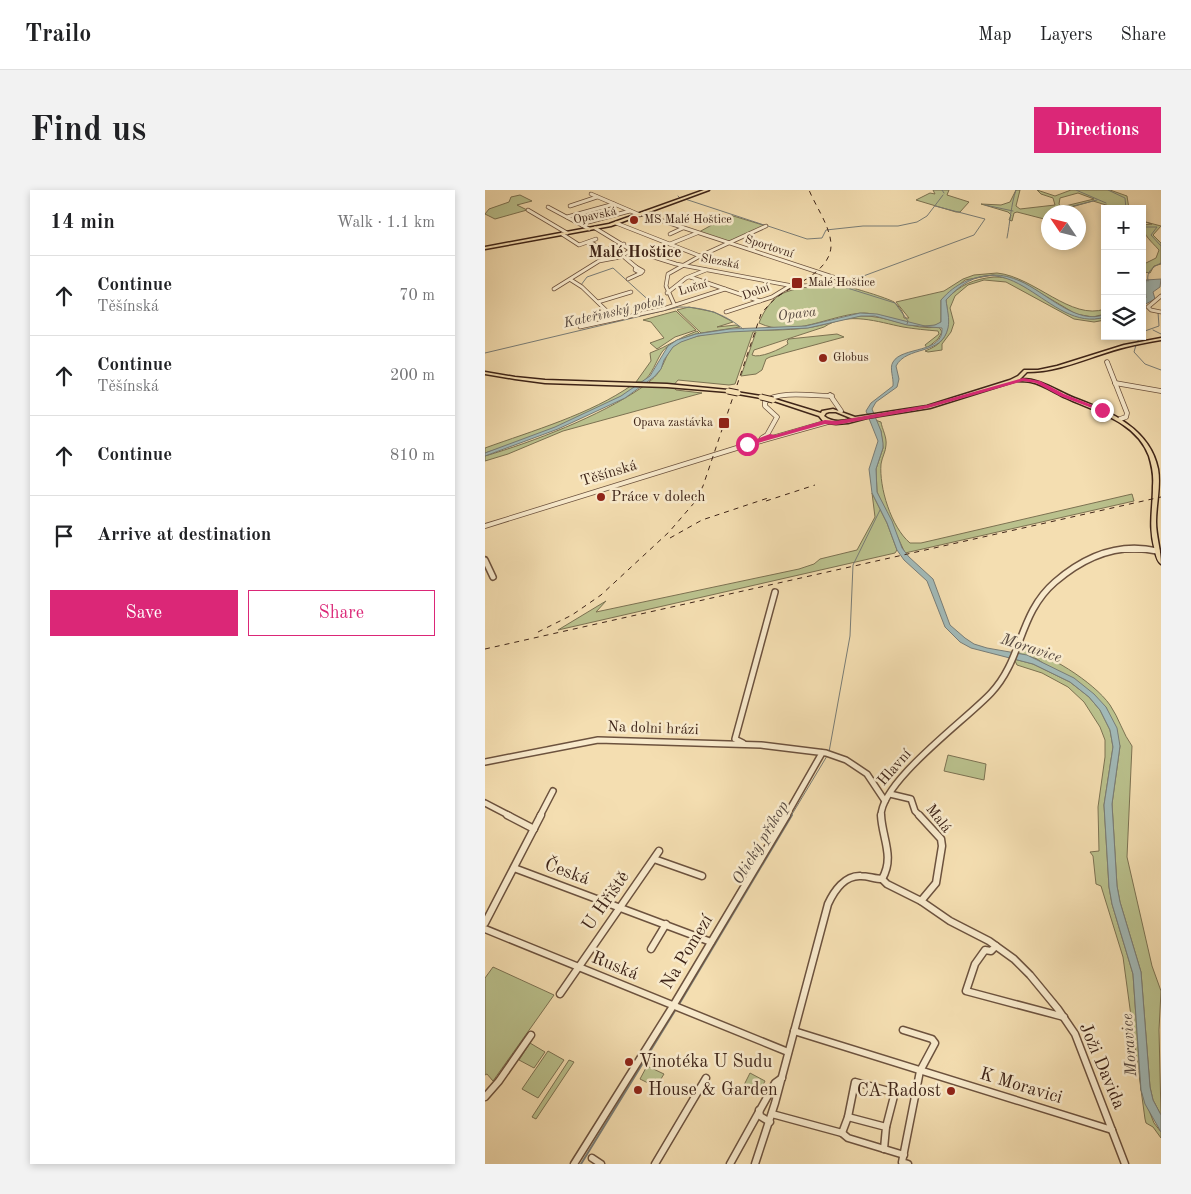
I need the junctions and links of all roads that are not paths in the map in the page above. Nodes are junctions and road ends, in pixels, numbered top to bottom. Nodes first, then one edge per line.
1 (707, 190) edge
2 (591, 194) dead end
3 (597, 197) junction
4 (614, 204) junction
5 (570, 206) dead end
6 (549, 207) dead end
7 (528, 210) dead end
8 (630, 211) junction
9 (641, 214) junction
10 (567, 217) junction
11 (616, 223) junction
12 (581, 224) junction
13 (766, 226) dead end
14 (595, 228) junction
15 (684, 228) junction
16 (589, 229) junction
17 (567, 232) junction
18 (671, 232) dead end
19 (697, 232) junction
20 (562, 234) junction
21 (597, 239) dead end
22 (589, 242) junction
23 (729, 243) junction
24 (624, 244) junction
25 (670, 244) junction
26 (485, 248) edge
27 (631, 250) junction
28 (638, 252) junction
29 (627, 254) junction
30 (623, 256) junction
31 (700, 256) junction
32 (684, 265) junction
33 (706, 270) junction
34 (690, 277) junction
35 (628, 279) dead end
36 (571, 280) junction
37 (848, 282) joint
38 (791, 285) junction
39 (554, 289) dead end
40 (725, 289) junction
41 (631, 292) dead end
42 (667, 293) junction
43 (1161, 296) edge
44 (760, 301) junction
45 (598, 302) junction
46 (674, 304) junction
47 (726, 312) dead end
48 (1161, 312) edge
49 (615, 319) junction
50 (581, 327) dead end
51 (1161, 338) edge
52 (1107, 362) dead end
53 (1058, 367) junction
54 (1033, 372) junction
55 (485, 373) edge
56 (1022, 375) junction
57 (1040, 377) junction
58 (1029, 380) junction
59 (1012, 381) junction
60 (1115, 382) junction
61 (1050, 389) junction
62 (1161, 391) edge
63 (836, 403) junction
64 (810, 410) junction
65 (828, 410) junction
66 (843, 413) junction
67 (822, 416) junction
68 (865, 417) junction
69 (1120, 419) junction
70 (841, 421) junction
71 (828, 422) junction
72 (807, 426) junction
73 (769, 430) junction
74 (773, 436) junction
75 (747, 444) junction
76 (740, 447) junction
77 (485, 526) edge
78 (1156, 553) edge
79 (485, 560) edge
80 (493, 578) dead end
81 (775, 592) dead end
82 (745, 745) junction
83 (826, 753) junction
84 (485, 762) edge
85 (553, 791) dead end
86 (890, 794) junction
87 (885, 801) junction
88 (485, 803) edge
89 (534, 829) junction
90 (659, 851) dead end
91 (654, 859) junction
92 (514, 868) junction
93 (702, 876) dead end
94 (882, 879) junction
95 (921, 901) junction
96 (620, 907) junction
97 (485, 924) edge
98 (666, 924) junction
99 (485, 929) edge
100 (711, 942) junction
101 (996, 946) junction
102 (651, 949) dead end
103 (579, 967) junction
104 (560, 994) dead end
105 (676, 1007) junction
106 (1064, 1017) junction
107 (903, 1030) dead end
108 (794, 1031) junction
109 (531, 1035) dead end
110 (788, 1052) junction
111 (920, 1071) junction
112 (706, 1078) dead end
113 (782, 1078) junction
114 (485, 1097) edge
115 (775, 1103) junction
116 (761, 1107) junction
117 (848, 1117) junction
118 (771, 1118) junction
119 (886, 1127) junction
120 (1112, 1130) junction
121 (842, 1133) junction
122 (883, 1149) junction
123 (592, 1158) dead end
124 (905, 1160) edge
125 (574, 1164) edge
126 (601, 1164) edge
127 (655, 1164) edge
128 (730, 1164) edge
129 (755, 1164) edge
130 (1125, 1164) edge

1 - 9 main road, Opavská
2 - 3 street, Sportovní
3 - 4 street, Sportovní
3 - 5 street
4 - 8 street, Sportovní
4 - 10 street
6 - 10 street
7 - 17 street
8 - 9 street, Sportovní
8 - 12 street
9 - 11 main road, Opavská
9 - 15 street, Sportovní
10 - 12 street
11 - 14 main road, Opavská
11 - 25 street
12 - 16 street
13 - 23 street
14 - 16 main road, Opavská
14 - 24 street, Slezská
15 - 18 street
15 - 19 street, Sportovní
16 - 17 main road, Opavská
17 - 20 main road, Opavská
19 - 23 street, Sportovní
19 - 25 street
20 - 22 street
20 - 26 main road, Opavská
21 - 22 street
22 - 24 street
23 - 31 street
23 - 37 street, Sportovní
24 - 27 street, Slezská
25 - 31 street
27 - 28 street, Slezská
27 - 29 street
28 - 29 street
28 - 32 street, Slezská
29 - 30 street
30 - 35 street
30 - 36 street
31 - 32 street
32 - 33 street, Slezská
32 - 42 street
33 - 34 street
33 - 38 street, Slezská
34 - 40 street
34 - 42 street
36 - 39 street
36 - 45 street
37 - 38 street, Slezská
38 - 44 street, Dolní
40 - 44 street
40 - 46 street, Luční
41 - 45 street
42 - 46 street
43 - 48 street
44 - 47 street, Dolní
45 - 49 street
46 - 49 street, Luční
49 - 50 street, Luční
51 - 53 main road
52 - 60 street
53 - 54 main road
53 - 57 main road
54 - 56 main road
54 - 57 main road
55 - 64 main road, bridge
56 - 58 main road
56 - 59 main road
57 - 58 main road
57 - 61 main road
58 - 59 main road
58 - 61 main road
59 - 68 main road
60 - 62 street
60 - 69 street
61 - 69 main road
63 - 65 street
63 - 66 street
63 - 73 street
64 - 65 main road
64 - 67 main road
65 - 66 main road
65 - 67 main road, Těšínská
66 - 68 main road
66 - 70 main road
67 - 71 main road
67 - 72 street, Těšínská
68 - 70 main road, Těšínská
69 - 78 main road
70 - 71 main road, Těšínská
71 - 74 street, Těšínská
72 - 73 street
72 - 74 street, Těšínská
73 - 74 street
73 - 75 street
74 - 75 street, Těšínská
74 - 76 street, Těšínská
75 - 76 street, Těšínská
76 - 77 street, Těšínská
78 - 86 street, Hlavní
79 - 80 street
81 - 82 street
82 - 83 street, Na dolni hrázi
82 - 84 street, Na dolni hrázi
83 - 87 street, Na dolni hrázi
83 - 100 street, Na Pomezí
85 - 89 street
86 - 87 street, Hlavní
86 - 95 street, Malá
87 - 94 street, Hlavní
88 - 89 street
89 - 92 street
90 - 91 street, U Hřiště
91 - 93 street
91 - 96 street, U Hřiště
92 - 96 street, Česká
92 - 97 street
94 - 95 street, Joži Davida
94 - 108 street
95 - 101 street, Joži Davida
96 - 98 street, Česká
96 - 103 street, U Hřiště
98 - 100 street, Česká
98 - 102 street
99 - 103 street, Ruská
100 - 105 street, Na Pomezí
101 - 106 street, Joži Davida
101 - 106 street
103 - 104 street, U Hřiště
103 - 105 street, Ruská
105 - 110 street, Ruská
105 - 125 street, Na Pomezí
106 - 120 street, Joži Davida
107 - 111 street
108 - 110 street
108 - 111 street
109 - 114 street
110 - 113 street
111 - 120 street, K Moravici
111 - 124 street
112 - 127 street
113 - 115 street
113 - 116 street
115 - 116 street
115 - 118 street
116 - 118 street
116 - 128 street
117 - 119 street
117 - 119 street
117 - 121 street
118 - 121 street
118 - 129 street
119 - 122 street
120 - 130 street, Joži Davida
121 - 122 street
122 - 124 street
123 - 126 street

